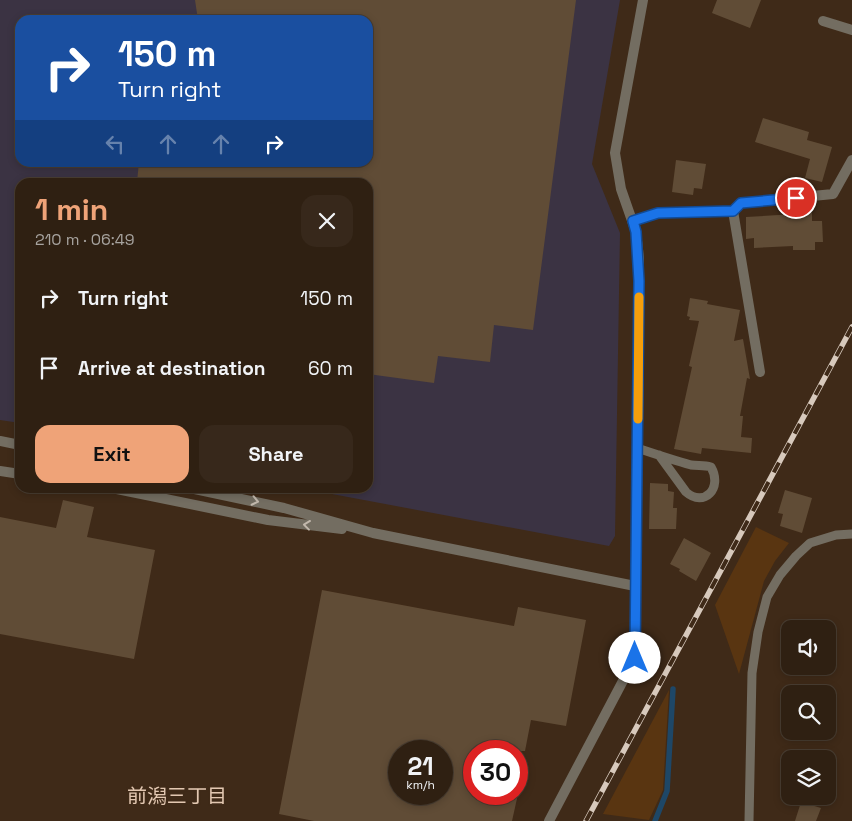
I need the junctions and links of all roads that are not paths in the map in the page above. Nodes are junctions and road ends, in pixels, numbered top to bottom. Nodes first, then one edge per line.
1 (643, 0) edge
2 (823, 21) dead end
3 (852, 30) edge
4 (852, 160) edge
5 (733, 211) junction
6 (633, 221) junction
7 (760, 372) dead end
8 (0, 441) edge
9 (15, 444) edge
10 (637, 448) junction
11 (659, 455) junction
12 (0, 471) edge
13 (15, 473) edge
14 (136, 493) edge
15 (214, 493) edge
16 (373, 533) junction
17 (852, 534) edge
18 (635, 586) junction
19 (549, 821) edge
20 (749, 821) edge

1 - 6 street
2 - 3 street
4 - 5 street
5 - 6 lane
5 - 7 street
6 - 10 street
8 - 9 street
10 - 11 lane
10 - 18 street
11 - 11 lane
12 - 13 street
16 -> 14 street
15 -> 16 street
16 - 18 street
17 - 20 lane
18 - 19 street

